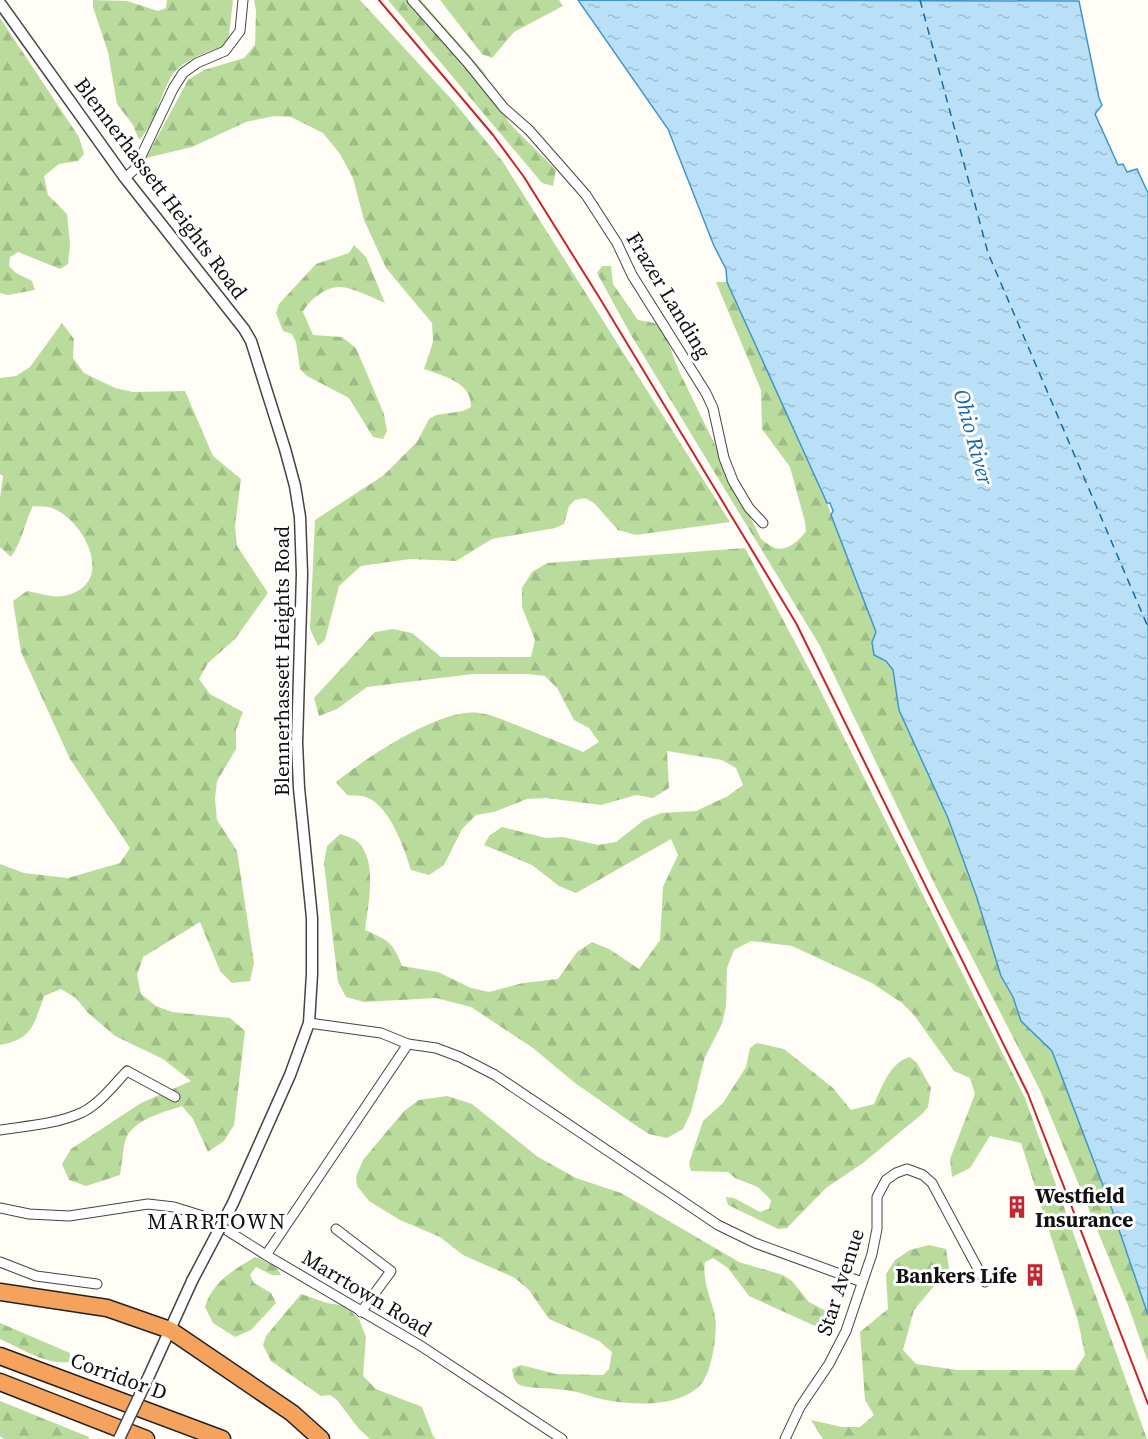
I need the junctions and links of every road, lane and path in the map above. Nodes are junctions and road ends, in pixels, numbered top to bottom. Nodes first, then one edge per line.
1 (243, 0) edge
2 (412, 0) edge
3 (0, 3) edge
4 (125, 178) junction
5 (763, 523) dead end
6 (309, 1023) junction
7 (408, 1044) junction
8 (175, 1097) dead end
9 (0, 1130) edge
10 (0, 1208) edge
11 (336, 1229) dead end
12 (266, 1255) junction
13 (0, 1262) edge
14 (862, 1282) junction
15 (985, 1282) dead end
16 (97, 1284) dead end
17 (0, 1292) edge
18 (361, 1312) junction
19 (170, 1330) junction
20 (0, 1356) edge
21 (0, 1382) edge
22 (119, 1439) edge
23 (146, 1439) edge
24 (222, 1439) edge
25 (321, 1439) edge
26 (562, 1439) edge
27 (785, 1439) edge

1 - 4 street
2 - 5 street, Frazer Landing
3 - 4 street, Blennerhassett Heights Road
4 - 6 street, Blennerhassett Heights Road
6 - 7 street
6 - 19 street, Blennerhassett Heights Road, bridge
7 - 12 street
7 - 14 street
8 - 9 street
10 - 12 street, Marrtown Road
11 - 18 street
12 - 18 street, Marrtown Road
13 - 16 street
14 - 15 street, Star Avenue
14 - 27 street, Star Avenue
17 - 19 highway
18 - 26 street, Marrtown Road
19 - 22 street, Blennerhassett Heights Road, bridge
19 - 25 highway
20 - 24 highway, Corridor D
21 - 23 highway

